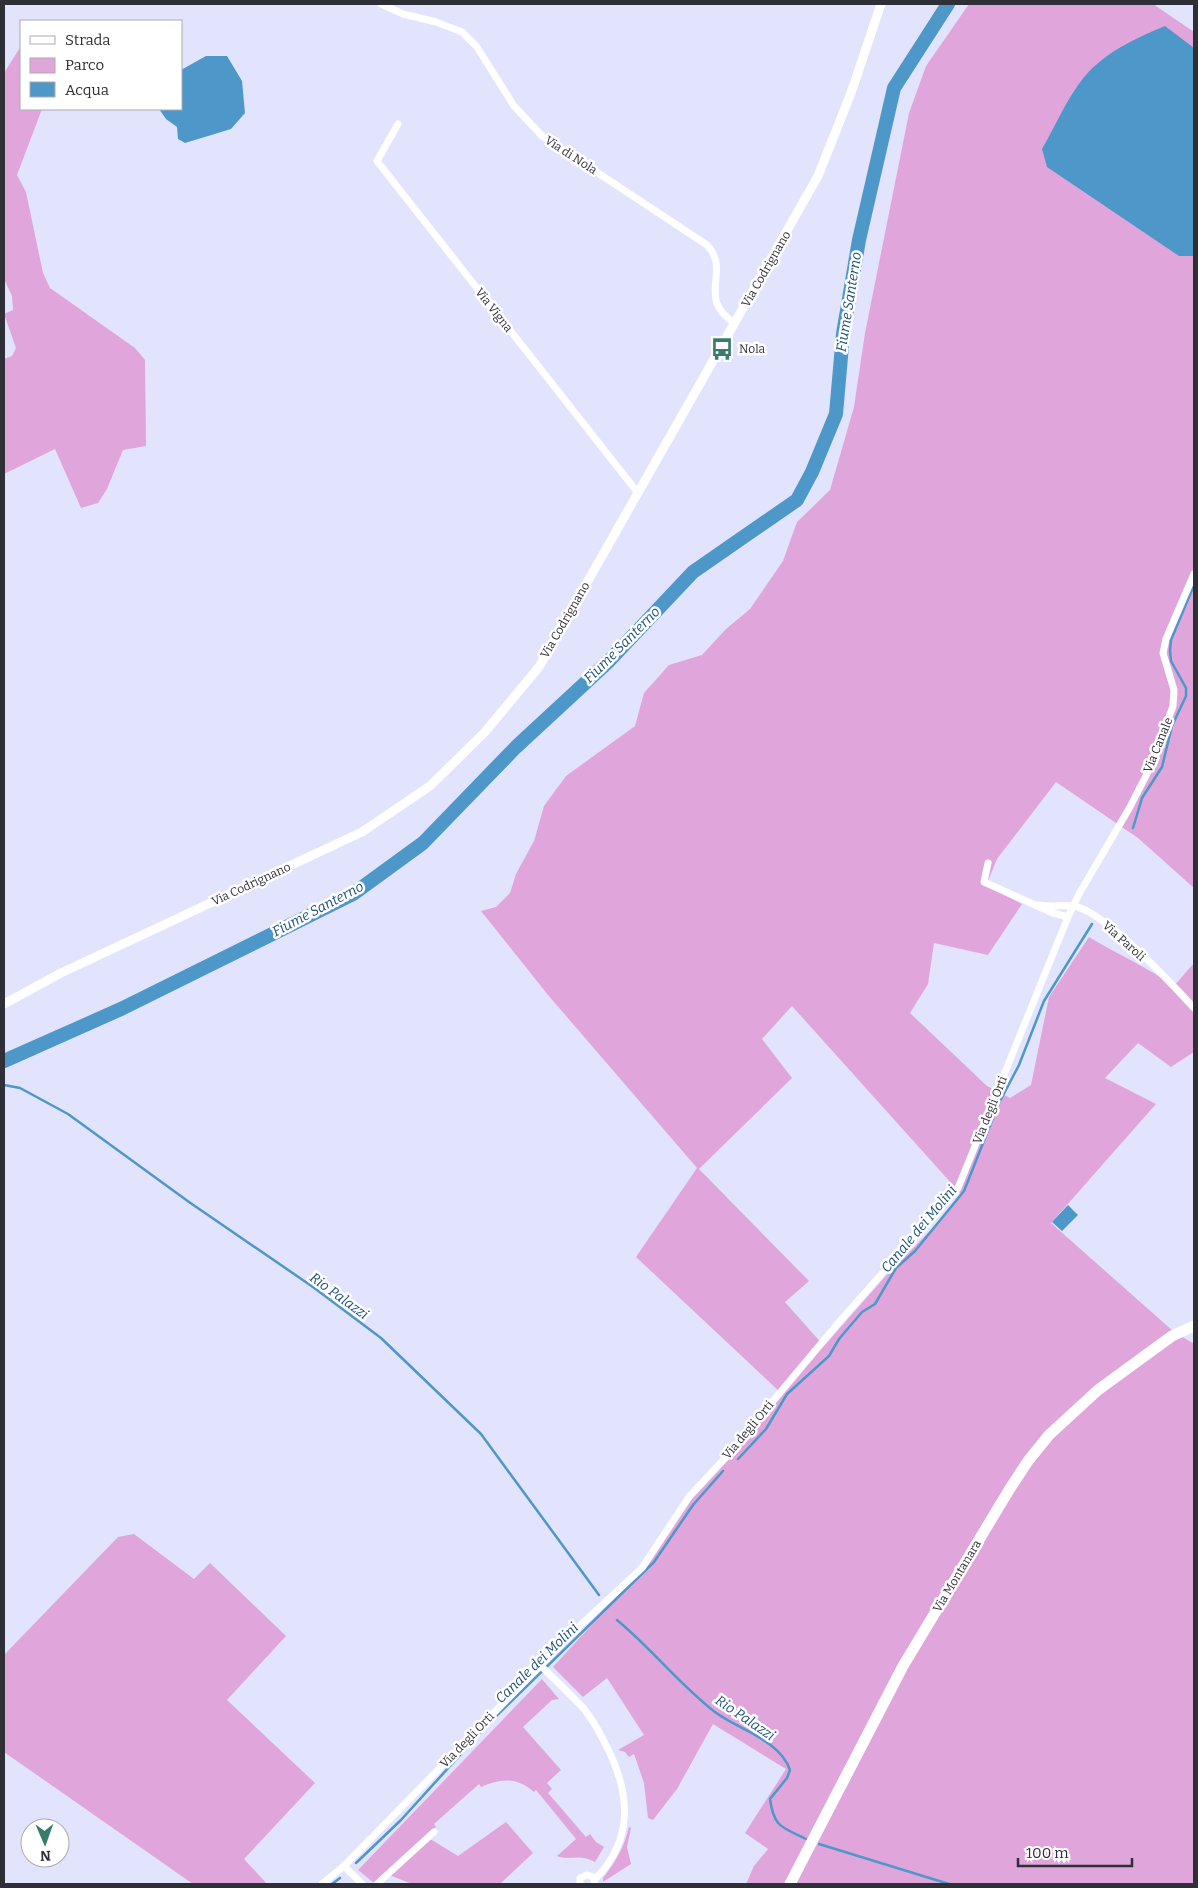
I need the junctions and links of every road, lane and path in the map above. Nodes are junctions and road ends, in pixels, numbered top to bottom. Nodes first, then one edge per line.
1 (381, 4) edge
2 (881, 4) edge
3 (398, 124) dead end
4 (735, 323) junction
5 (638, 493) junction
6 (1194, 574) edge
7 (988, 863) dead end
8 (1039, 905) junction
9 (1073, 906) junction
10 (1068, 917) junction
11 (4, 1004) edge
12 (1194, 1008) edge
13 (1194, 1326) edge
14 (542, 1667) junction
15 (434, 1832) dead end
16 (344, 1866) junction
17 (595, 1882) edge
18 (322, 1884) edge
19 (362, 1884) edge
20 (377, 1884) edge
21 (580, 1884) edge
22 (790, 1884) edge

1 - 4 street, Via di Nola
2 - 4 street, Via Codrignano
3 - 5 street, Via Vigna
4 - 5 street, Via Codrignano
5 - 11 street, Via Codrignano
6 - 9 street, Via Canale
7 - 8 street, Via Paroli
8 - 9 street, Via Paroli
8 - 10 street, Via Paroli
9 - 10 street, Via degli Orti
9 - 12 street, Via Paroli
10 - 14 street, Via degli Orti
13 - 22 main road, Via Montanara
14 - 16 street, Via degli Orti
14 - 17 street
15 - 20 street
16 - 18 street, Via degli Orti
16 - 19 street
17 - 21 street

